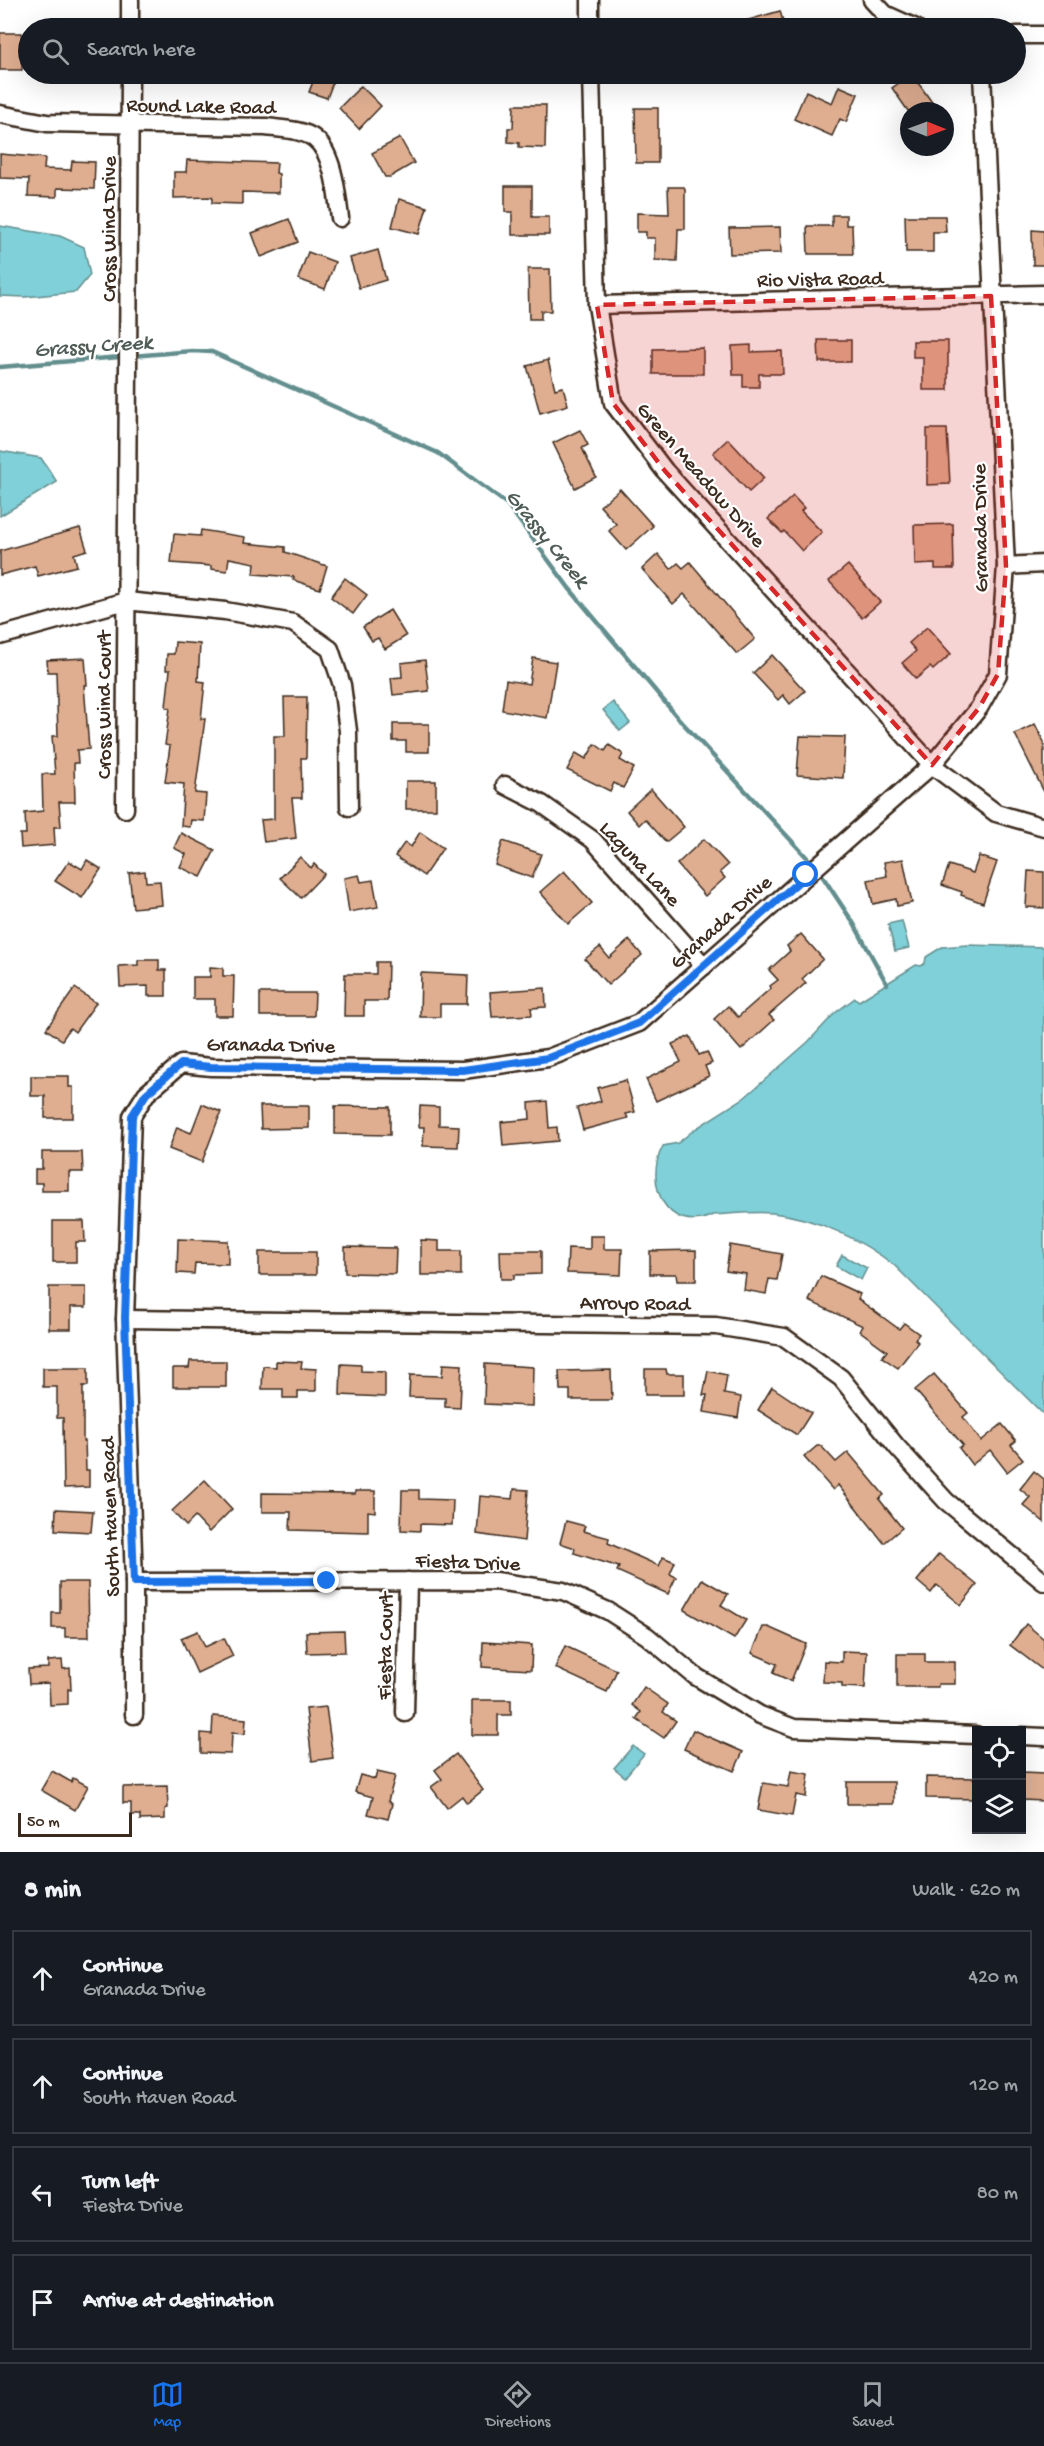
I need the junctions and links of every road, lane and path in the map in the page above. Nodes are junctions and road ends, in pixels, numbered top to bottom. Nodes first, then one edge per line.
1 (130, 0) edge
2 (590, 0) edge
3 (872, 0) edge
4 (130, 18) edge
5 (590, 18) edge
6 (894, 18) edge
7 (1026, 35) edge
8 (1044, 35) edge
9 (130, 84) edge
10 (591, 84) edge
11 (982, 84) edge
12 (0, 114) edge
13 (130, 126) junction
14 (340, 218) dead end
15 (1044, 294) edge
16 (991, 296) junction
17 (597, 305) junction
18 (1044, 564) edge
19 (1006, 566) junction
20 (126, 601) junction
21 (0, 636) edge
22 (932, 765) junction
23 (505, 785) dead end
24 (349, 807) dead end
25 (125, 809) dead end
26 (1044, 827) edge
27 (705, 966) junction
28 (125, 1318) junction
29 (408, 1581) junction
30 (134, 1582) junction
31 (1044, 1582) edge
32 (405, 1713) dead end
33 (134, 1715) dead end
34 (972, 1735) edge
35 (1026, 1736) edge
36 (1044, 1737) edge

1 - 4 street
2 - 5 street
3 - 6 street
7 - 8 street
9 - 13 street, Cross Wind Drive
10 - 17 street, Green Meadow Drive
11 - 16 street, Granada Drive
12 - 13 street, Round Lake Road
13 - 14 street, Round Lake Road
13 - 20 street, Cross Wind Drive
15 - 16 street, Rio Vista Road
16 - 17 street, Rio Vista Road
16 - 19 street, Granada Drive
17 - 22 street, Green Meadow Drive
18 - 19 street
19 - 22 street, Granada Drive
20 - 21 street
20 - 24 street
20 - 25 street, Cross Wind Court
22 - 26 street, Green Meadow Drive
22 - 27 street, Granada Drive
23 - 27 street, Laguna Lane
27 - 28 street, Granada Drive
28 - 30 street, South Haven Road
28 - 31 street, Arroyo Road
29 - 30 street, Fiesta Drive
29 - 32 street, Fiesta Court
29 - 34 street, Fiesta Drive
30 - 33 street, South Haven Road
35 - 36 street

